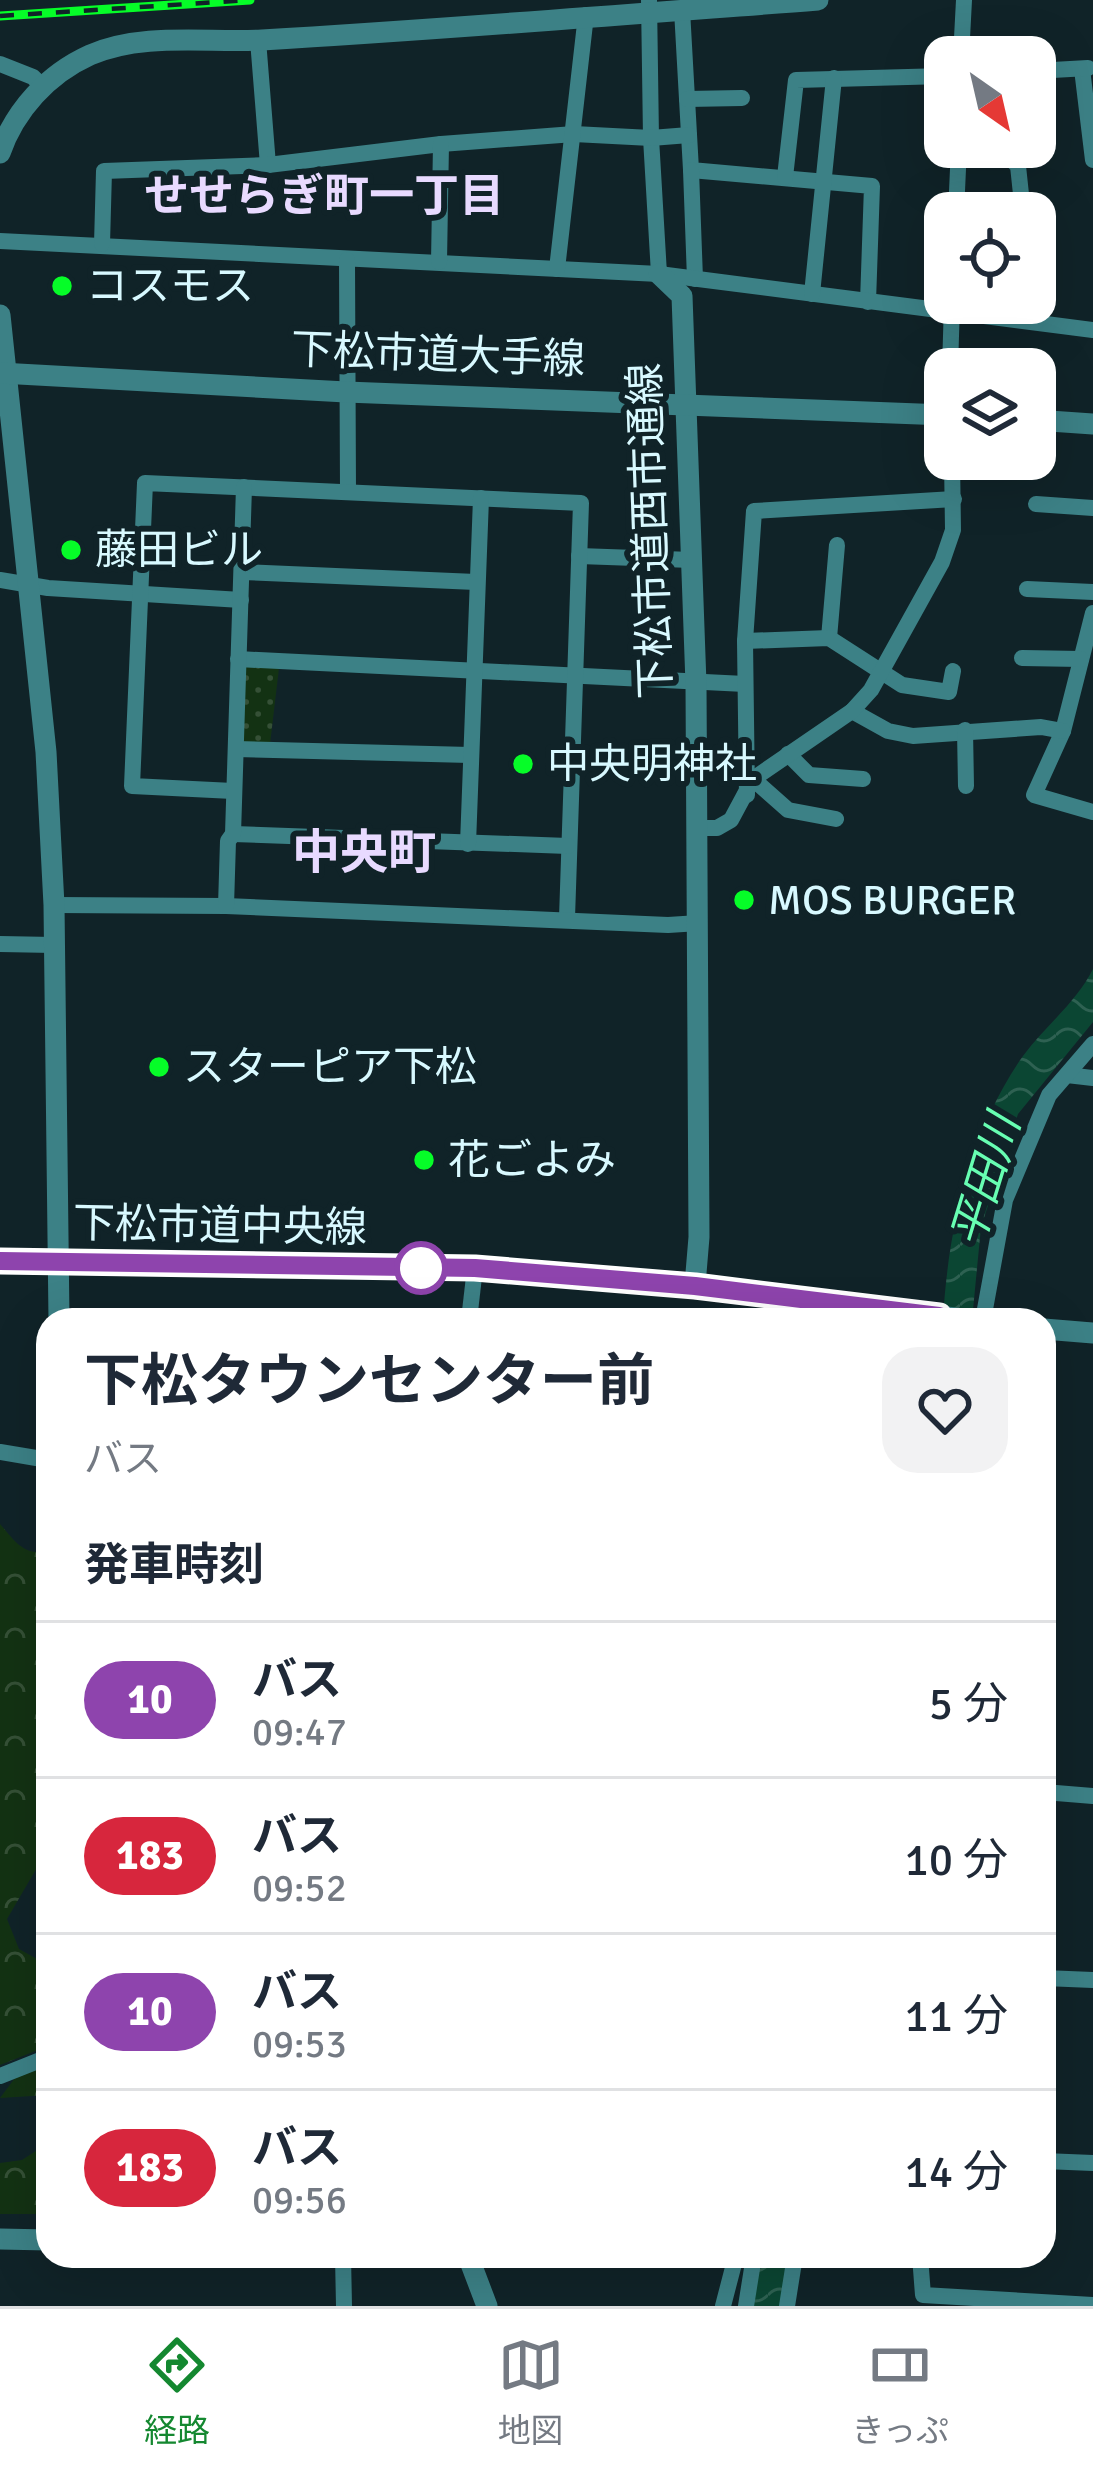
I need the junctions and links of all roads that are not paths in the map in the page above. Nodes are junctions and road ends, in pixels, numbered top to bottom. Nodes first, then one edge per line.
1 (818, 0) edge
2 (964, 0) edge
3 (649, 6) edge
4 (682, 10) junction
5 (586, 15) junction
6 (962, 36) edge
7 (258, 40) junction
8 (0, 64) edge
9 (1087, 68) edge
10 (1056, 70) edge
11 (924, 76) edge
12 (834, 78) junction
13 (44, 87) junction
14 (742, 98) dead end
15 (687, 99) junction
16 (574, 134) junction
17 (689, 135) junction
18 (651, 138) junction
19 (441, 144) junction
20 (0, 153) edge
21 (1093, 160) edge
22 (268, 165) junction
23 (691, 170) junction
24 (785, 177) junction
25 (823, 181) junction
26 (0, 241) edge
27 (102, 244) junction
28 (346, 260) junction
29 (439, 262) junction
30 (557, 269) junction
31 (659, 274) junction
32 (695, 279) junction
33 (812, 295) junction
34 (868, 302) junction
35 (924, 305) edge
36 (0, 315) edge
37 (1056, 320) edge
38 (1093, 331) edge
39 (3, 374) edge
40 (346, 392) junction
41 (687, 403) junction
42 (924, 414) edge
43 (1056, 421) edge
44 (1093, 424) edge
45 (953, 480) edge
46 (244, 487) junction
47 (348, 490) junction
48 (481, 498) junction
49 (954, 499) junction
50 (1036, 504) dead end
51 (1093, 508) edge
52 (837, 545) dead end
53 (579, 556) junction
54 (692, 560) junction
55 (242, 572) junction
56 (0, 580) edge
57 (476, 582) junction
58 (29, 586) junction
59 (1027, 589) dead end
60 (1093, 592) edge
61 (141, 593) junction
62 (241, 600) junction
63 (1093, 614) edge
64 (829, 638) junction
65 (745, 640) junction
66 (1022, 658) dead end
67 (238, 659) junction
68 (1081, 659) junction
69 (474, 670) junction
70 (953, 671) dead end
71 (882, 674) junction
72 (573, 676) junction
73 (696, 683) junction
74 (745, 684) junction
75 (852, 711) junction
76 (965, 730) junction
77 (1064, 731) junction
78 (236, 749) junction
79 (788, 754) junction
80 (470, 755) junction
81 (863, 779) dead end
82 (966, 786) dead end
83 (750, 787) junction
84 (233, 791) junction
85 (1093, 812) edge
86 (836, 819) dead end
87 (698, 828) junction
88 (233, 834) junction
89 (469, 844) junction
90 (568, 846) junction
91 (54, 905) junction
92 (226, 906) junction
93 (567, 918) junction
94 (699, 923) junction
95 (0, 944) edge
96 (54, 945) junction
97 (1093, 1045) edge
98 (1067, 1075) junction
99 (1093, 1078) edge
100 (0, 1261) edge
101 (58, 1262) junction
102 (475, 1268) junction
103 (695, 1286) junction
104 (59, 1308) edge
105 (470, 1308) edge
106 (786, 1308) edge
107 (985, 1308) edge
108 (1056, 1330) edge
109 (1093, 1333) edge
110 (0, 1452) edge
111 (36, 1458) edge
112 (1056, 1793) edge
113 (1093, 1796) edge
114 (1056, 1978) edge
115 (1093, 1980) edge
116 (36, 2062) edge
117 (0, 2076) edge
118 (1056, 2161) edge
119 (1093, 2163) edge
120 (0, 2239) edge
121 (36, 2240) edge
122 (343, 2268) edge
123 (473, 2268) edge
124 (733, 2268) edge
125 (752, 2268) edge
126 (793, 2268) edge
127 (921, 2268) edge
128 (1093, 2305) edge
129 (344, 2306) edge
130 (487, 2306) edge
131 (723, 2306) edge
132 (746, 2306) edge
133 (787, 2306) edge

1 - 4 street
2 - 6 street
3 - 4 street
3 - 5 street
3 - 18 street, 下松市道西市通線
4 - 15 street
5 - 7 street
5 - 16 street
7 - 13 street
7 - 22 street
8 - 13 street
9 - 10 street
9 - 21 street
11 - 12 street
12 - 24 street
12 - 25 street
13 - 20 street
14 - 15 street
15 - 17 street
16 - 18 street
16 - 19 street
16 - 30 street
17 - 18 street
17 - 23 street
18 - 31 street, 下松市道西市通線
19 - 22 street
19 - 29 street
22 - 27 street
23 - 24 street
23 - 32 street
24 - 25 street
25 - 33 street
25 - 34 street
26 - 27 street
27 - 28 street
28 - 29 street
28 - 40 street
29 - 30 street
30 - 31 street
31 - 32 street
31 - 41 street, 下松市道西市通線
32 - 33 street
33 - 34 street
34 - 35 street
36 - 39 street
37 - 38 street
39 - 40 street, 下松市道大手線
39 - 58 street
40 - 41 street, 下松市道大手線
40 - 47 street
41 - 42 street, 下松市道大手線
41 - 54 street, 下松市道西市通線
43 - 44 street
45 - 49 street
46 - 47 street
46 - 55 street
46 - 61 street
47 - 48 street
48 - 53 street
48 - 57 street
49 - 65 street
49 - 71 street
50 - 51 street
52 - 64 street
53 - 54 street
53 - 72 street
54 - 73 street, 下松市道西市通線
55 - 57 street
55 - 62 street
56 - 58 street
57 - 69 street
58 - 61 street
58 - 91 street
59 - 60 street
61 - 62 street
61 - 84 street
62 - 67 street
63 - 68 street
64 - 65 street
64 - 71 street
65 - 74 street
66 - 68 street
67 - 69 street
67 - 78 street
68 - 77 street
69 - 72 street
69 - 80 street
70 - 71 street
71 - 75 street
72 - 73 street
72 - 90 street
73 - 74 street
73 - 87 street, 下松市道西市通線
74 - 83 street
75 - 76 street
75 - 79 street
76 - 77 street
76 - 82 street
77 - 85 street
78 - 80 street
78 - 84 street
79 - 81 street
79 - 83 street
80 - 89 street
83 - 86 street
83 - 87 street
84 - 88 street
87 - 94 street, 下松市道西市通線
88 - 89 street
88 - 92 street
89 - 90 street
90 - 93 street
91 - 92 street
91 - 96 street
92 - 93 street
93 - 94 street
94 - 103 street, 下松市道西市通線
95 - 96 street
96 - 101 street
97 - 98 street
98 - 99 street
98 - 107 street
100 - 101 street, 下松市道中央線
101 - 102 street, 下松市道中央線
101 - 104 street
102 - 103 street, 下松市道中央線
102 - 105 street
103 - 106 street, 下松市道中央線
108 - 109 street
110 - 111 street
112 - 113 street
114 - 115 street
116 - 117 street
118 - 119 street
120 - 121 street
122 - 129 street
123 - 130 street
124 - 131 street
125 - 132 street
126 - 133 street
127 - 128 street

